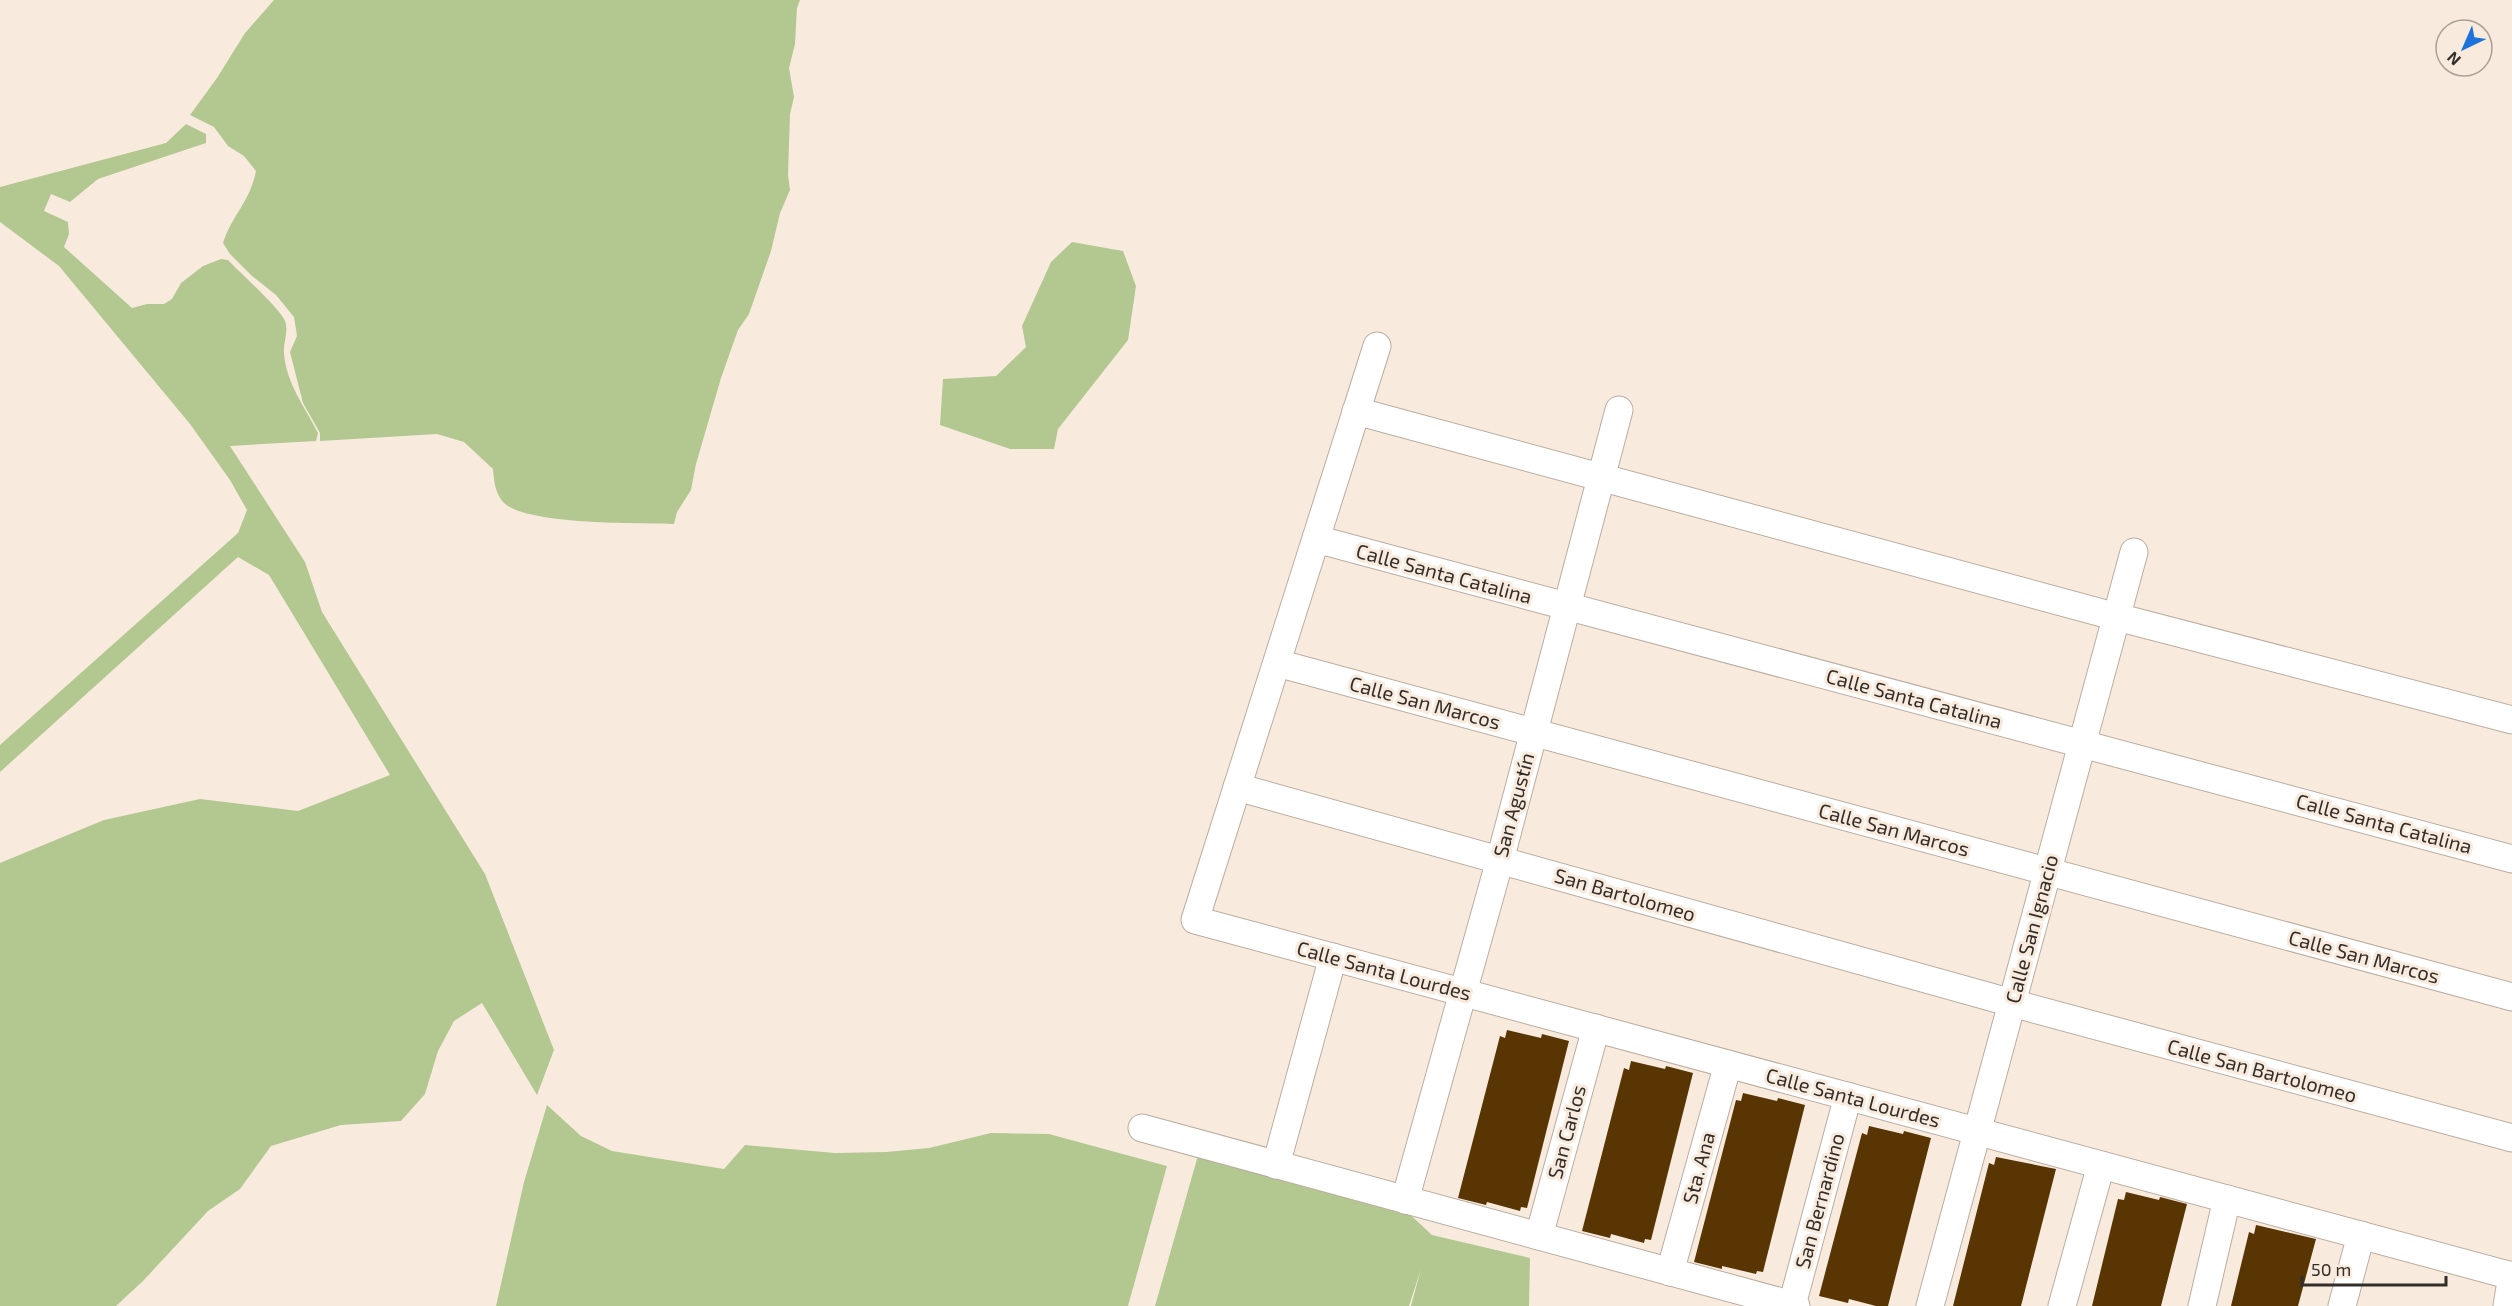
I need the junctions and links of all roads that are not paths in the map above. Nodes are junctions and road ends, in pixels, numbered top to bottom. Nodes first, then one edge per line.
1 (1377, 346) dead end
2 (1619, 410) dead end
3 (1356, 411) junction
4 (1602, 476) junction
5 (1316, 539) junction
6 (2134, 552) dead end
7 (1568, 607) junction
8 (2117, 617) junction
9 (1277, 663) junction
10 (2512, 720) edge
11 (1534, 732) junction
12 (2082, 744) junction
13 (1237, 787) junction
14 (2512, 859) edge
15 (1500, 860) junction
16 (2048, 871) junction
17 (1333, 957) junction
18 (1462, 992) junction
19 (2512, 997) edge
20 (2012, 1003) junction
21 (1596, 1028) junction
22 (1728, 1064) junction
23 (1848, 1096) junction
24 (1142, 1128) dead end
25 (1977, 1131) junction
26 (2512, 1138) edge
27 (1276, 1165) junction
28 (2101, 1165) junction
29 (2227, 1199) junction
30 (1405, 1200) junction
31 (2361, 1235) junction
32 (1539, 1236) junction
33 (1670, 1272) junction
34 (2512, 1275) edge
35 (1794, 1305) edge
36 (1930, 1306) edge
37 (2062, 1306) edge
38 (2202, 1306) edge
39 (2342, 1306) edge
40 (2507, 1306) edge

1 - 3 street
2 - 4 street, San Agustín
3 - 4 street
3 - 5 street
4 - 7 street, San Agustín
4 - 8 street
5 - 7 street, Calle Santa Catalina
5 - 9 street
6 - 8 street, Calle San Ignacio
7 - 11 street, San Agustín
7 - 12 street, Calle Santa Catalina
8 - 10 street
8 - 12 street, Calle San Ignacio
9 - 11 street, Calle San Marcos
9 - 13 street
11 - 15 street, San Agustín
11 - 16 street, Calle San Marcos
12 - 14 street, Calle Santa Catalina
12 - 16 street, Calle San Ignacio
13 - 15 street, San Bartolomeo
13 - 17 street, Calle Santa Lourdes
15 - 18 street, San Agustín
15 - 20 street, San Bartolomeo
16 - 19 street, Calle San Marcos
16 - 20 street, Calle San Ignacio
17 - 18 street, Calle Santa Lourdes
17 - 27 street
18 - 21 street, Calle Santa Lourdes
18 - 30 street, San Agustín
20 - 25 street, Calle San Ignacio
20 - 26 street, Calle San Bartolomeo
21 - 22 street, Calle Santa Lourdes
21 - 32 street, San Carlos
22 - 23 street, Calle Santa Lourdes
22 - 33 street, Sta. Ana
23 - 25 street, Calle Santa Lourdes
23 - 35 street, San Bernardino
24 - 27 street
25 - 28 street, Calle Santa Lourdes
25 - 36 street, Calle San Ignacio
27 - 30 street
28 - 29 street, Calle Santa Lourdes
28 - 37 street
29 - 31 street, Calle Santa Lourdes
29 - 38 street
30 - 32 street
31 - 34 street, Calle Santa Lourdes
31 - 39 street
32 - 33 street
33 - 35 street
34 - 40 street

